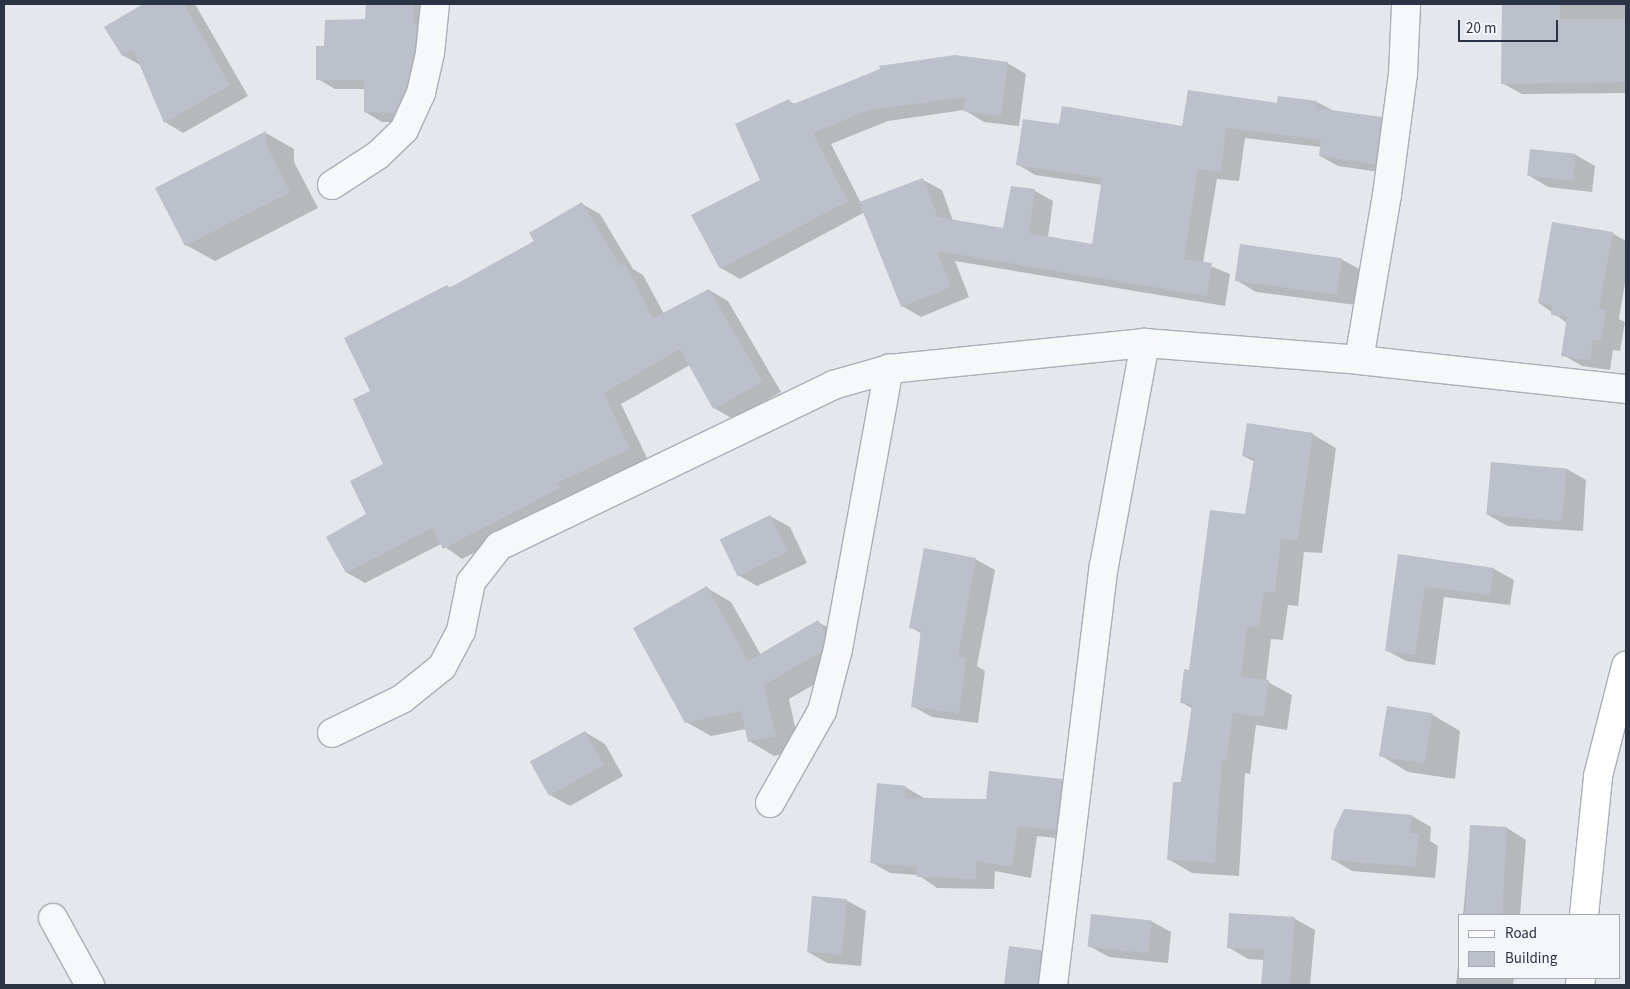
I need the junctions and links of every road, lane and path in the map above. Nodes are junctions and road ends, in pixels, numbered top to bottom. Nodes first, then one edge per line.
1 (435, 4) edge
2 (1406, 4) edge
3 (332, 185) dead end
4 (1146, 343) junction
5 (1359, 360) junction
6 (889, 369) junction
7 (1626, 389) edge
8 (1626, 666) edge
9 (332, 733) dead end
10 (770, 803) dead end
11 (1584, 914) edge
12 (53, 918) dead end
13 (90, 985) edge
14 (1053, 985) edge

1 - 3 street
2 - 5 street
4 - 5 street
4 - 6 street
4 - 14 street
5 - 7 street
6 - 9 street
6 - 10 street
8 - 11 main road
12 - 13 street

